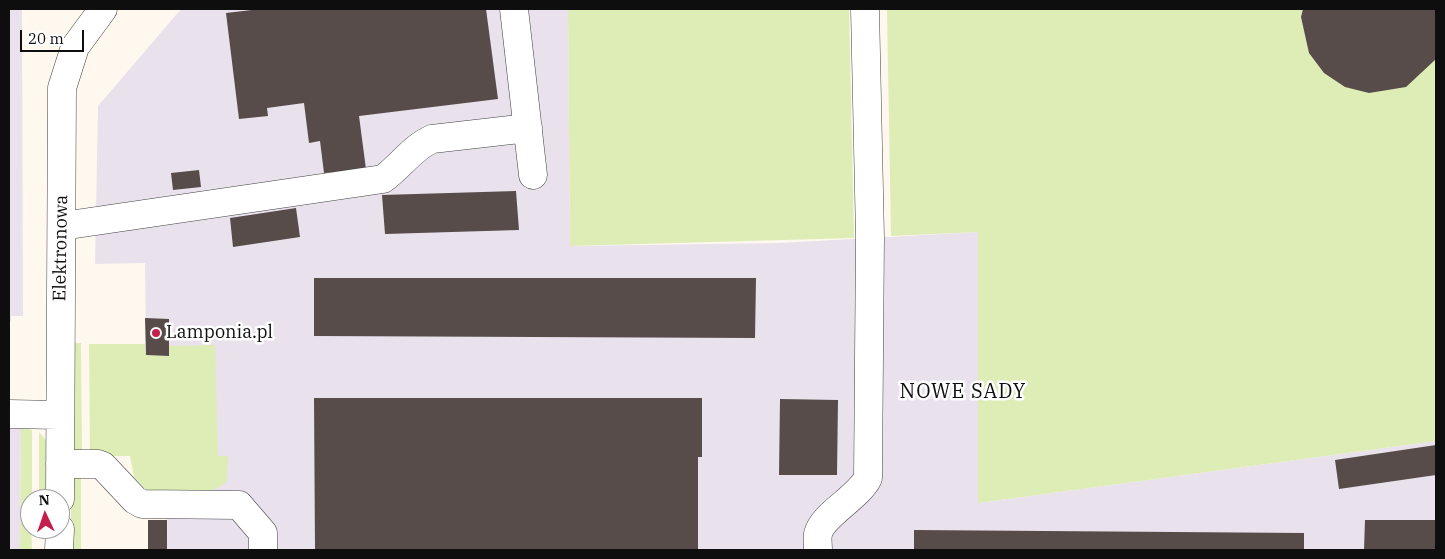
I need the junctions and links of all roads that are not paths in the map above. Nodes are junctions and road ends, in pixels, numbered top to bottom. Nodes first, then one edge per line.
1 (103, 9) edge
2 (514, 9) edge
3 (864, 9) edge
4 (528, 128) junction
5 (533, 175) dead end
6 (62, 226) junction
7 (9, 414) edge
8 (59, 415) junction
9 (60, 464) junction
10 (60, 489) edge
11 (264, 550) edge
12 (818, 550) edge

1 - 6 street, Elektronowa
2 - 4 street
3 - 12 street
4 - 5 street
4 - 6 street
6 - 8 street, Elektronowa
7 - 8 street
8 - 9 street, Elektronowa
9 - 10 street, Elektronowa
9 - 11 street

